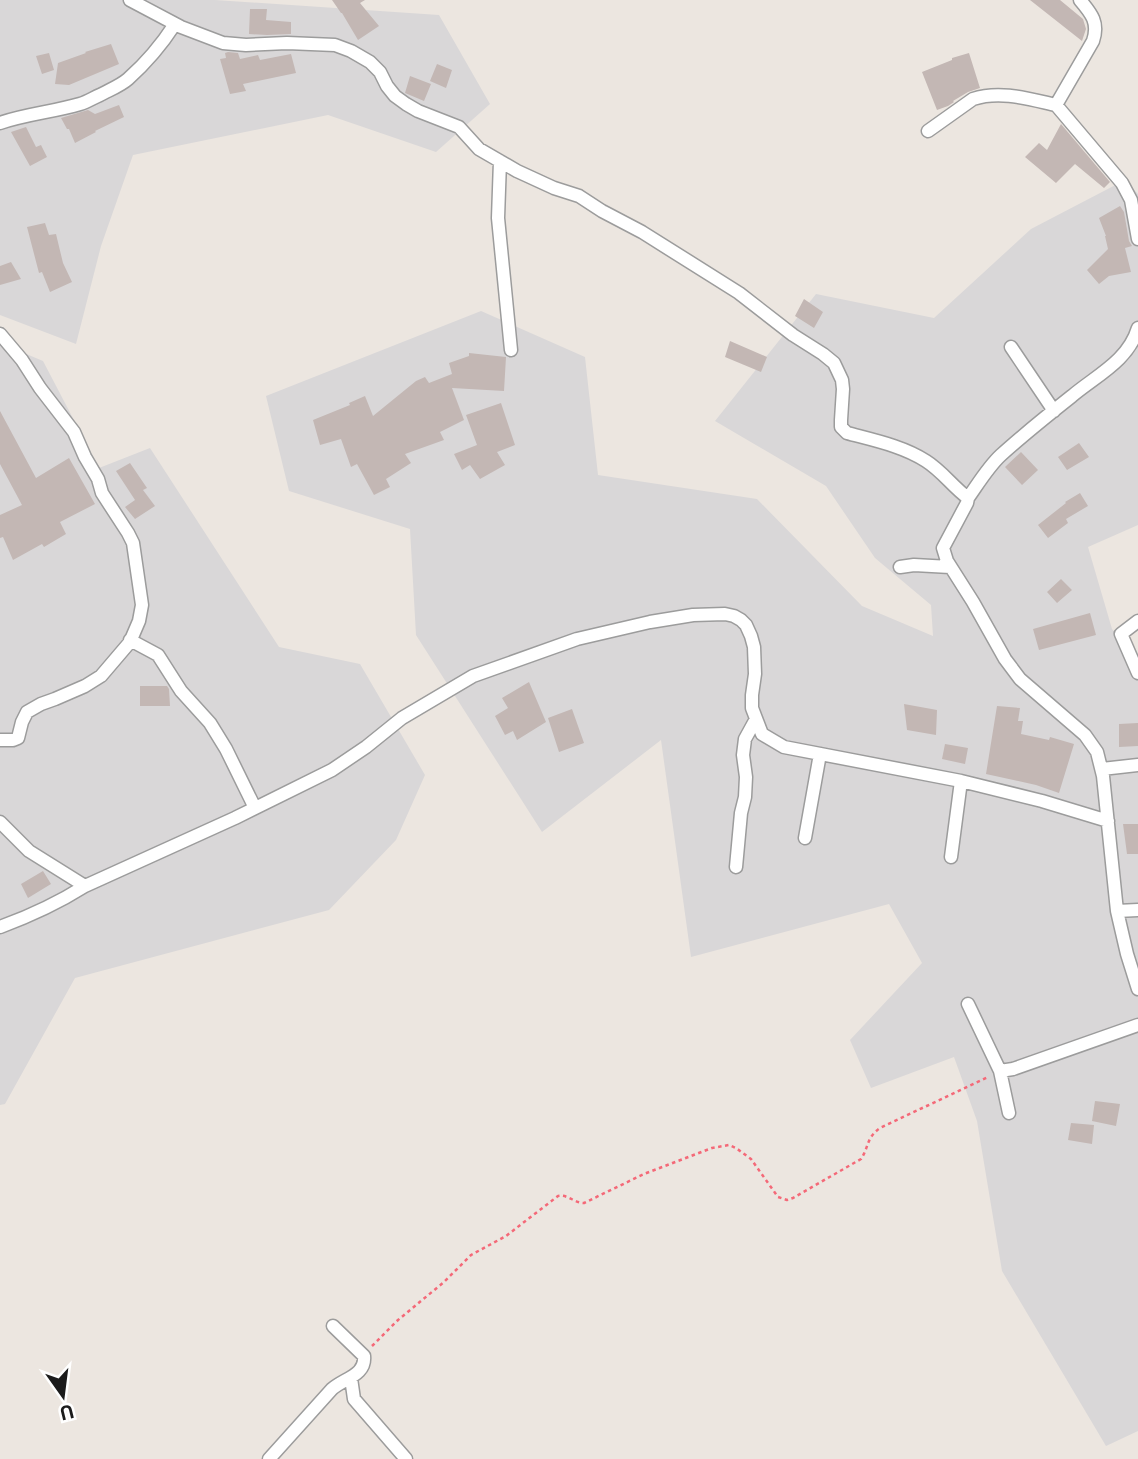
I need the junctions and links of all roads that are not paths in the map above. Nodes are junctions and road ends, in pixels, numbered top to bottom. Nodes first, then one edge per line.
1 (130, 0) edge
2 (1080, 0) edge
3 (175, 24) junction
4 (1056, 105) junction
5 (0, 123) edge
6 (928, 131) dead end
7 (500, 161) junction
8 (1138, 239) edge
9 (1138, 328) edge
10 (0, 334) edge
11 (1011, 346) dead end
12 (511, 350) dead end
13 (1054, 411) junction
14 (968, 498) junction
15 (900, 566) dead end
16 (950, 566) junction
17 (1138, 621) edge
18 (130, 640) junction
19 (1138, 673) edge
20 (756, 719) junction
21 (0, 740) edge
22 (820, 754) junction
23 (1138, 765) edge
24 (1102, 769) junction
25 (961, 780) junction
26 (255, 808) junction
27 (1108, 821) junction
28 (0, 822) edge
29 (805, 838) dead end
30 (951, 857) dead end
31 (736, 867) dead end
32 (85, 886) junction
33 (1117, 911) junction
34 (1138, 911) edge
35 (0, 927) edge
36 (1138, 989) edge
37 (968, 1004) dead end
38 (1138, 1025) edge
39 (1000, 1071) junction
40 (1009, 1113) dead end
41 (333, 1326) dead end
42 (351, 1378) junction
43 (270, 1459) edge
44 (406, 1459) edge

1 - 3 street
2 - 4 street
3 - 5 street
3 - 7 street
4 - 6 street
4 - 8 street
7 - 12 street
7 - 14 street
9 - 13 street
10 - 18 street
11 - 13 street
13 - 14 street
14 - 16 street
15 - 16 street
16 - 24 street
17 - 19 street
18 - 21 street
18 - 26 street
20 - 22 street
20 - 26 street
20 - 31 street
22 - 25 street
22 - 29 street
23 - 24 street
24 - 27 street
25 - 27 street
25 - 30 street
26 - 32 street
27 - 33 street
28 - 32 street
32 - 35 street
33 - 34 street
33 - 36 street
37 - 39 street
38 - 39 street
39 - 40 street
41 - 42 street
42 - 43 street
42 - 44 street

